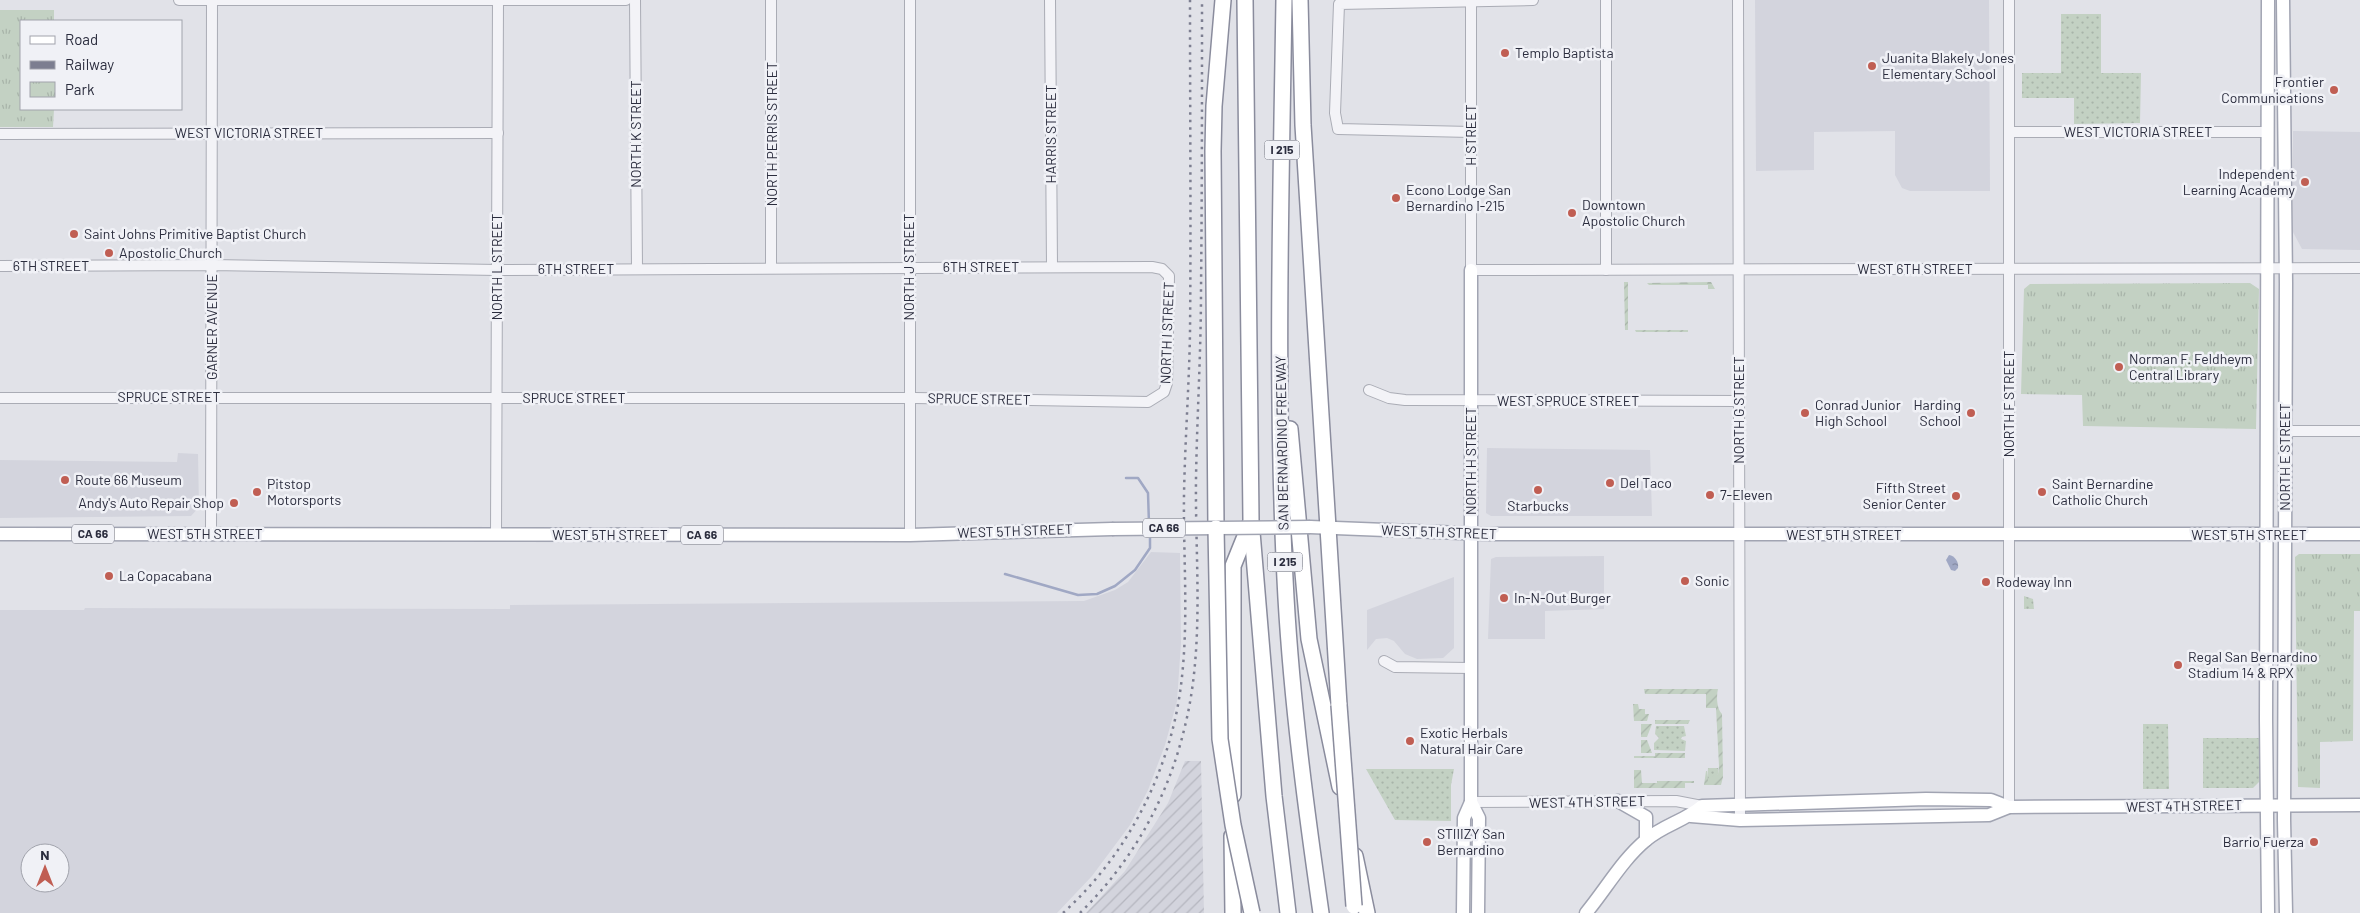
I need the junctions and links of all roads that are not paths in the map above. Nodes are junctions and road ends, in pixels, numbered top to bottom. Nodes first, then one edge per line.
1 (179, 0) edge
2 (212, 0) edge
3 (366, 0) edge
4 (498, 0) edge
5 (626, 0) edge
6 (635, 0) edge
7 (772, 0) edge
8 (910, 0) edge
9 (1050, 0) edge
10 (1223, 0) edge
11 (1245, 0) edge
12 (1284, 0) edge
13 (1300, 0) edge
14 (1471, 0) edge
15 (1533, 0) edge
16 (1606, 0) edge
17 (1738, 0) edge
18 (2009, 0) edge
19 (2268, 0) edge
20 (2284, 0) edge
21 (498, 132) junction
22 (1471, 132) junction
23 (2009, 132) junction
24 (2268, 132) junction
25 (0, 134) edge
26 (212, 134) junction
27 (0, 266) edge
28 (212, 266) junction
29 (1052, 267) junction
30 (1152, 267) joint
31 (2267, 267) junction
32 (2285, 267) junction
33 (772, 268) junction
34 (909, 268) junction
35 (2360, 268) edge
36 (637, 269) junction
37 (2009, 269) junction
38 (497, 270) junction
39 (1471, 270) junction
40 (1606, 270) junction
41 (1739, 270) junction
42 (1281, 300) junction
43 (1369, 390) dead end
44 (212, 397) junction
45 (0, 398) edge
46 (497, 398) junction
47 (910, 398) junction
48 (1471, 400) junction
49 (1739, 401) junction
50 (1148, 402) joint
51 (2285, 431) junction
52 (2360, 431) edge
53 (1251, 520) junction
54 (1320, 527) junction
55 (1216, 528) junction
56 (1471, 533) junction
57 (0, 534) edge
58 (211, 534) junction
59 (496, 534) junction
60 (910, 534) junction
61 (2267, 534) junction
62 (2285, 534) junction
63 (2360, 534) edge
64 (2009, 535) junction
65 (1739, 536) junction
66 (1384, 661) dead end
67 (1471, 668) junction
68 (1618, 801) junction
69 (1471, 802) junction
70 (1740, 804) junction
71 (2267, 805) junction
72 (2284, 805) junction
73 (2360, 805) edge
74 (1702, 806) junction
75 (2009, 807) junction
76 (1691, 816) junction
77 (1740, 820) junction
78 (1646, 840) junction
79 (1232, 913) edge
80 (1252, 913) edge
81 (1288, 913) edge
82 (1321, 913) edge
83 (1354, 913) edge
84 (1367, 913) edge
85 (1463, 913) edge
86 (1478, 913) edge
87 (1586, 913) edge
88 (2268, 913) edge
89 (2286, 913) edge

1 - 2 street
2 - 3 street
2 - 26 street, GARNER AVENUE
3 - 4 street
4 - 5 street
4 - 21 street, NORTH L STREET
6 - 36 street, NORTH K STREET
7 - 33 street, NORTH PERRIS STREET
8 - 34 street, NORTH J STREET
9 - 29 street, HARRIS STREET
10 - 55 highway
11 - 53 highway, I 215
12 - 42 highway, SAN BERNARDINO FREEWAY / I 215
13 - 54 highway
14 - 15 street
14 - 22 street, H STREET
14 - 22 street
16 - 40 street
17 - 41 street, NORTH G STREET
18 - 23 street, NORTH F STREET
19 - 24 main road, NORTH E STREET
20 - 32 main road, NORTH E STREET
21 - 26 street, WEST VICTORIA STREET
21 - 38 street, NORTH L STREET
22 - 39 street, H STREET
23 - 24 street, WEST VICTORIA STREET
23 - 37 street, NORTH F STREET
24 - 31 main road, NORTH E STREET
25 - 26 street, WEST VICTORIA STREET
26 - 28 street, GARNER AVENUE
27 - 28 street, 6TH STREET
28 - 38 street, 6TH STREET
28 - 44 street, GARNER AVENUE
29 - 30 street, 6TH STREET
29 - 34 street, 6TH STREET
30 - 50 street, NORTH I STREET
31 - 32 street, WEST 6TH STREET
31 - 37 street, WEST 6TH STREET
31 - 61 main road, NORTH E STREET
32 - 35 street, WEST 6TH STREET
32 - 51 main road, NORTH E STREET
33 - 34 street, 6TH STREET
33 - 36 street, 6TH STREET
34 - 47 street, NORTH J STREET
36 - 38 street, 6TH STREET
37 - 41 street, WEST 6TH STREET
37 - 64 street, NORTH F STREET
38 - 46 street, NORTH L STREET
39 - 40 street, WEST 6TH STREET
39 - 48 main road, NORTH H STREET
40 - 41 street, WEST 6TH STREET
41 - 49 street, NORTH G STREET
42 - 82 highway, SAN BERNARDINO FREEWAY / I 215
42 - 84 highway
43 - 48 street, WEST SPRUCE STREET
44 - 45 street, SPRUCE STREET
44 - 46 street, SPRUCE STREET
44 - 58 street, GARNER AVENUE
46 - 47 street, SPRUCE STREET
46 - 59 street, NORTH L STREET
47 - 50 street, SPRUCE STREET
47 - 60 street, NORTH J STREET
48 - 49 street, WEST SPRUCE STREET
48 - 56 main road, NORTH H STREET
49 - 65 street, NORTH G STREET
51 - 52 street
51 - 62 main road, NORTH E STREET
53 - 79 highway
53 - 81 highway, I 215
54 - 55 main road, WEST 5TH STREET / CA 66, bridge
54 - 56 main road, WEST 5TH STREET
54 - 83 highway, bridge
55 - 60 main road, WEST 5TH STREET / CA 66, bridge
55 - 80 highway, bridge
56 - 65 main road, WEST 5TH STREET
56 - 67 main road, NORTH H STREET
57 - 58 main road, WEST 5TH STREET / CA 66
58 - 59 main road, WEST 5TH STREET / CA 66
59 - 60 main road, WEST 5TH STREET / CA 66
61 - 62 main road, WEST 5TH STREET
61 - 64 main road, WEST 5TH STREET
61 - 71 main road, NORTH E STREET
62 - 63 main road, WEST 5TH STREET
62 - 72 main road, NORTH E STREET
64 - 65 main road, WEST 5TH STREET
64 - 75 street, NORTH F STREET
65 - 70 street, NORTH G STREET
66 - 67 street
67 - 69 main road, NORTH H STREET
68 - 69 street, WEST 4TH STREET
68 - 74 street, WEST 4TH STREET
68 - 78 main road
69 - 85 main road, NORTH H STREET
69 - 86 main road, NORTH H STREET
70 - 74 main road, WEST 4TH STREET
70 - 75 main road, WEST 4TH STREET
70 - 77 street, NORTH G STREET
71 - 72 main road, WEST 4TH STREET
71 - 75 main road, WEST 4TH STREET
71 - 88 main road
72 - 73 main road, WEST 4TH STREET
72 - 89 main road, NORTH E STREET
74 - 76 main road
75 - 77 main road, WEST 4TH STREET
76 - 77 main road, WEST 4TH STREET
76 - 78 main road
78 - 87 main road

